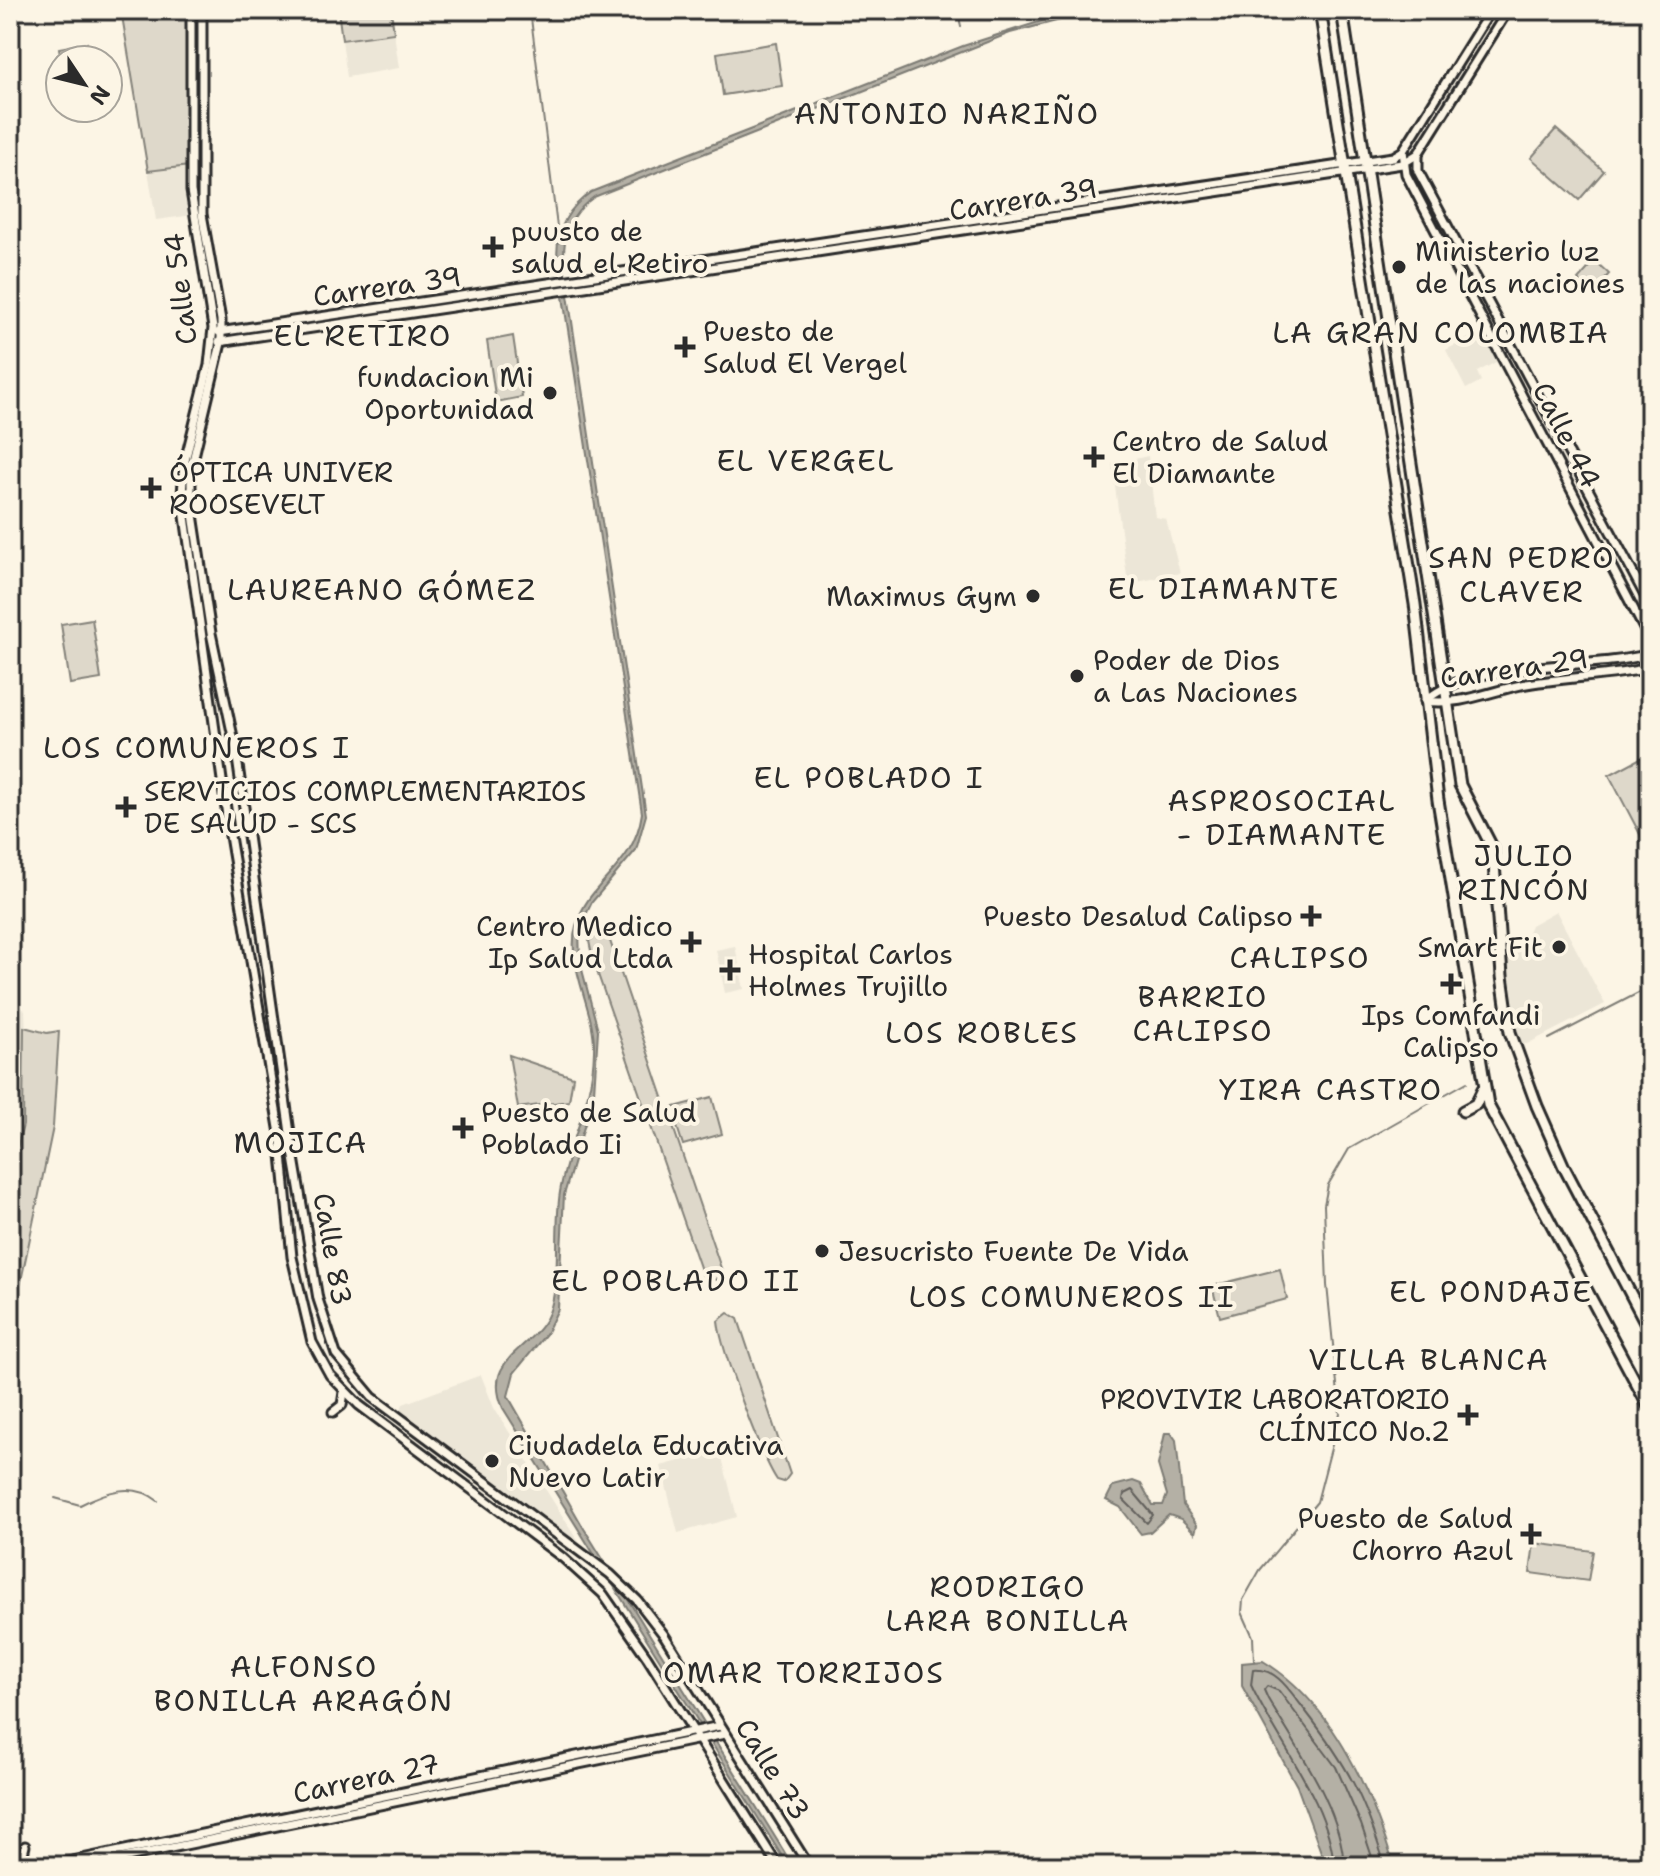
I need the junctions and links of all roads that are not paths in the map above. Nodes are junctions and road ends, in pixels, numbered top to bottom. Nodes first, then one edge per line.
1 (191, 10) edge
2 (202, 10) edge
3 (1320, 10) edge
4 (1342, 10) edge
5 (1491, 10) edge
6 (1508, 10) edge
7 (1433, 103) junction
8 (1444, 112) junction
9 (1403, 151) junction
10 (1418, 154) junction
11 (1402, 164) junction
12 (1364, 165) junction
13 (1344, 167) junction
14 (576, 285) junction
15 (413, 304) junction
16 (398, 307) junction
17 (414, 315) junction
18 (398, 317) junction
19 (317, 318) junction
20 (221, 320) junction
21 (298, 321) junction
22 (234, 329) junction
23 (317, 329) junction
24 (222, 330) junction
25 (300, 331) junction
26 (212, 338) junction
27 (233, 342) junction
28 (221, 343) junction
29 (220, 356) junction
30 (1650, 605) edge
31 (1650, 640) edge
32 (1650, 654) edge
33 (1650, 668) edge
34 (1446, 686) junction
35 (1425, 701) junction
36 (1448, 705) junction
37 (236, 751) junction
38 (219, 754) junction
39 (240, 781) junction
40 (223, 783) junction
41 (256, 886) joint
42 (239, 891) joint
43 (272, 986) junction
44 (255, 991) junction
45 (275, 1011) junction
46 (259, 1015) junction
47 (1482, 1078) junction
48 (1463, 1111) dead end
49 (316, 1287) junction
50 (297, 1288) junction
51 (1641, 1299) dead end
52 (321, 1311) junction
53 (303, 1313) junction
54 (1599, 1315) junction
55 (1646, 1322) edge
56 (1615, 1344) junction
57 (344, 1390) junction
58 (385, 1409) joint
59 (1650, 1409) edge
60 (333, 1412) dead end
61 (368, 1413) joint
62 (483, 1480) junction
63 (471, 1492) junction
64 (504, 1497) junction
65 (494, 1508) junction
66 (719, 1731) junction
67 (700, 1735) junction
68 (25, 1846) dead end
69 (96, 1864) edge
70 (20, 1866) edge
71 (48, 1866) edge
72 (83, 1866) edge
73 (778, 1866) edge
74 (809, 1866) edge

1 - 26 main road, Calle 54
2 - 20 main road, Calle 54
3 - 13 highway
4 - 12 highway
5 - 7 main road
6 - 8 main road, Carrera 39
7 - 8 main road
7 - 9 main road
8 - 10 main road, Carrera 39
9 - 11 main road
9 - 12 main road, Carrera 39
10 - 11 main road, Carrera 39
10 - 30 main road, Calle 44
11 - 12 main road, Carrera 39
11 - 31 main road, Calle 44
12 - 13 main road, Carrera 39
12 - 34 highway
13 - 14 main road, Carrera 39
13 - 35 highway
14 - 15 main road, Carrera 39
14 - 17 main road, Carrera 39
15 - 16 main road, Carrera 39
15 - 17 main road
16 - 18 main road
16 - 19 main road, Carrera 39
17 - 18 main road, Carrera 39
18 - 23 main road, Carrera 39
19 - 21 main road, Carrera 39
19 - 23 main road
20 - 22 main road
20 - 24 main road, Calle 54
21 - 22 main road, Carrera 39
21 - 25 main road
22 - 24 main road, Carrera 39
23 - 25 main road, Carrera 39
24 - 26 main road
24 - 28 main road, Calle 54
25 - 27 main road, Carrera 39
26 - 28 main road
26 - 38 main road, Calle 54
27 - 28 main road, Carrera 39
27 - 29 main road
28 - 29 main road, Calle 54
29 - 37 main road, Calle 54
32 - 34 main road, Carrera 29
33 - 36 main road, Carrera 29
34 - 35 main road, Carrera 29
34 - 36 highway
35 - 36 main road, Carrera 29
35 - 47 highway
36 - 55 highway
37 - 38 main road
37 - 39 main road, Calle 54
38 - 40 main road, Calle 54
39 - 40 main road
39 - 41 main road, Calle 54
40 - 42 main road, Calle 54
41 - 43 main road, Calle 83
42 - 44 main road, Calle 83
43 - 44 main road
43 - 45 main road, Calle 83
44 - 46 main road, Calle 83
45 - 46 main road
45 - 49 main road, Calle 83
46 - 50 main road, Calle 83
47 - 48 highway
47 - 54 highway
49 - 50 main road
49 - 52 main road, Calle 83
50 - 53 main road, Calle 83
51 - 55 highway
52 - 53 main road
52 - 58 main road, Calle 83
53 - 57 main road, Calle 83
54 - 56 highway
54 - 56 highway
56 - 59 highway
57 - 60 main road
57 - 61 main road, Calle 83
58 - 62 main road, Calle 73
61 - 63 main road, Calle 73
62 - 63 main road
62 - 64 main road, Calle 73
63 - 65 main road, Calle 73
64 - 65 main road
64 - 66 main road, Calle 73
65 - 67 main road, Calle 73
66 - 67 main road
66 - 74 main road, Calle 73
67 - 69 main road, Carrera 27
67 - 71 main road, Carrera 27
67 - 73 main road, Calle 73
68 - 70 main road
69 - 72 main road, Carrera 27

